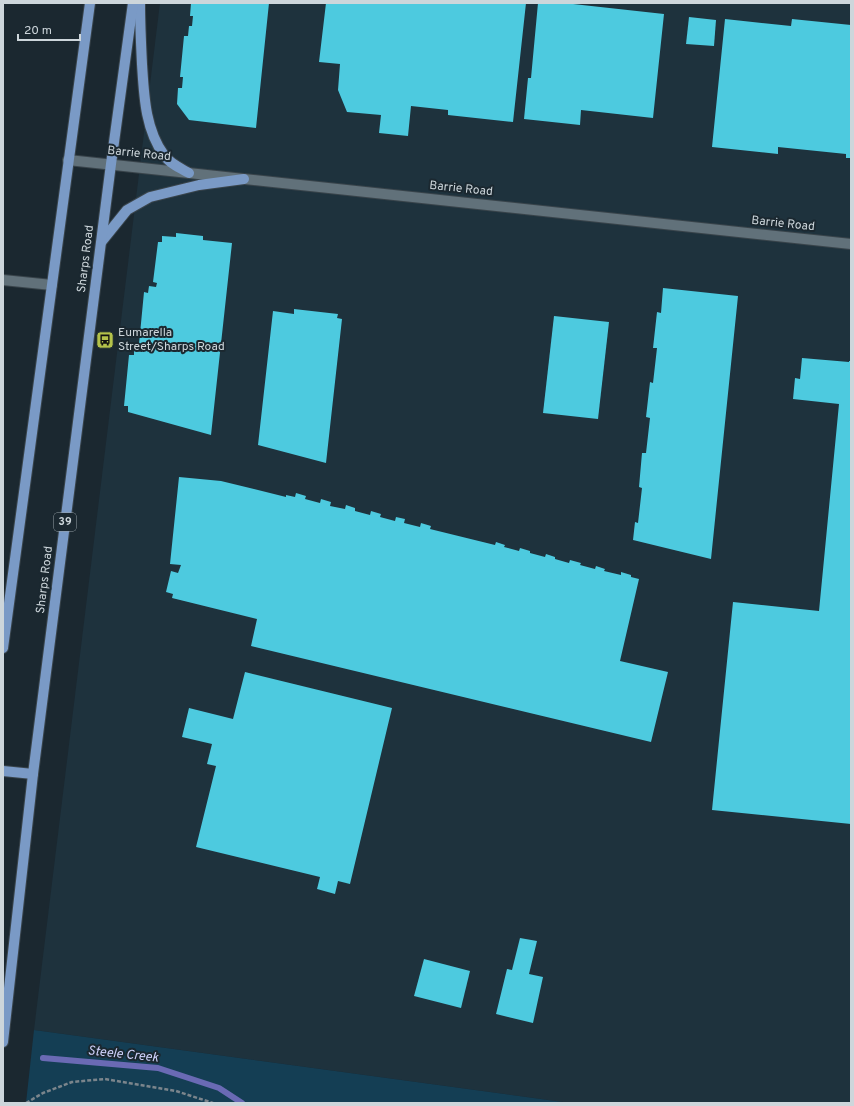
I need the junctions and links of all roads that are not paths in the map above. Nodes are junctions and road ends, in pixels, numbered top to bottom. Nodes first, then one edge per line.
1 (90, 3) edge
2 (133, 3) edge
3 (140, 3) edge
4 (68, 160) junction
5 (111, 164) junction
6 (188, 173) junction
7 (244, 179) junction
8 (101, 242) junction
9 (851, 244) edge
10 (3, 280) edge
11 (52, 285) junction
12 (3, 644) edge
13 (3, 771) edge
14 (33, 774) junction
15 (3, 1042) edge

1 - 4 main road
2 - 5 main road, Sharps Road / 39
3 - 6 main road
4 - 5 street, Barrie Road
4 - 11 main road
5 - 6 street, Barrie Road
5 - 8 main road, Sharps Road / 39
6 - 7 street, Barrie Road
7 - 8 main road
7 - 9 street, Barrie Road
8 - 14 main road, Sharps Road / 39
10 - 11 street
11 - 12 main road
13 - 14 main road
14 - 15 main road, Sharps Road / 39

